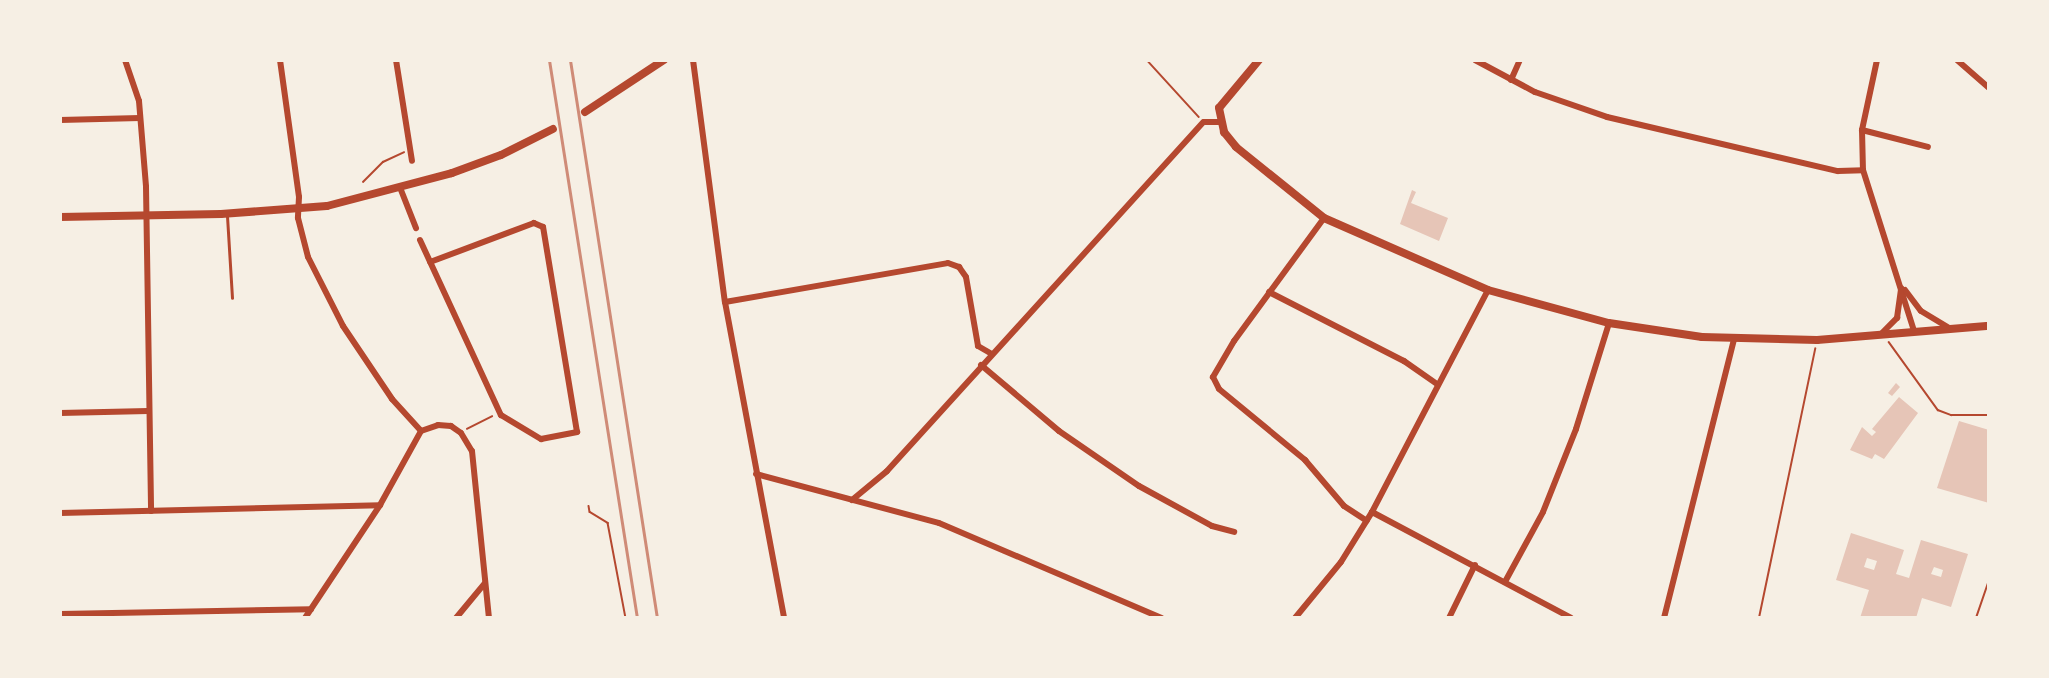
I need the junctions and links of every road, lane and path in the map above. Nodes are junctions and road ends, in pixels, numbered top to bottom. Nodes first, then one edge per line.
1 (125, 60) edge
2 (280, 60) edge
3 (396, 60) edge
4 (664, 60) edge
5 (693, 60) edge
6 (1147, 60) edge
7 (1259, 60) edge
8 (1475, 60) edge
9 (1520, 60) edge
10 (1877, 60) edge
11 (1957, 60) edge
12 (1511, 80) junction
13 (1989, 88) edge
14 (585, 112) dead end
15 (140, 118) junction
16 (60, 120) edge
17 (1204, 122) junction
18 (1220, 122) junction
19 (553, 129) dead end
20 (1862, 130) junction
21 (1928, 147) dead end
22 (410, 149) junction
23 (412, 161) dead end
24 (1863, 170) junction
25 (363, 182) dead end
26 (401, 190) junction
27 (299, 209) junction
28 (227, 214) junction
29 (144, 215) junction
30 (60, 217) edge
31 (1324, 218) junction
32 (416, 228) dead end
33 (420, 240) dead end
34 (430, 262) junction
35 (1901, 285) junction
36 (1488, 290) junction
37 (1269, 292) junction
38 (232, 298) dead end
39 (725, 302) junction
40 (1609, 323) junction
41 (1989, 326) edge
42 (1948, 327) junction
43 (1914, 331) junction
44 (1884, 334) junction
45 (1734, 339) junction
46 (1817, 340) junction
47 (990, 353) junction
48 (981, 365) junction
49 (1437, 384) junction
50 (148, 411) junction
51 (60, 413) edge
52 (501, 415) junction
53 (1989, 415) edge
54 (421, 431) junction
55 (461, 432) junction
56 (756, 474) junction
57 (852, 500) junction
58 (380, 505) junction
59 (589, 506) dead end
60 (151, 511) junction
61 (1372, 512) junction
62 (60, 513) edge
63 (1366, 521) junction
64 (1234, 532) dead end
65 (1474, 566) junction
66 (1506, 580) junction
67 (1989, 581) edge
68 (484, 583) junction
69 (311, 609) junction
70 (60, 614) edge
71 (305, 618) edge
72 (456, 618) edge
73 (489, 618) edge
74 (626, 618) edge
75 (784, 618) edge
76 (1162, 618) edge
77 (1295, 618) edge
78 (1449, 618) edge
79 (1570, 618) edge
80 (1664, 618) edge
81 (1759, 618) edge
82 (1976, 618) edge

1 - 15 street
2 - 27 street
3 - 22 street
4 - 14 street
5 - 39 street
6 - 17 path
7 - 18 street
8 - 12 street
9 - 12 street
10 - 20 street
11 - 13 street
12 - 24 street
15 - 16 street
15 - 29 street
17 - 18 street
17 - 47 street
18 - 31 street
19 - 26 street
20 - 21 street
20 - 24 street
22 - 23 street
22 - 25 path
24 - 35 street
26 - 27 street
26 - 32 street
27 - 28 street
27 - 54 street
28 - 29 street
28 - 38 lane
29 - 30 street
29 - 50 street
31 - 36 street
31 - 37 street
33 - 34 street
34 - 52 street
34 - 52 street
35 - 42 street
35 - 43 street
35 - 44 street
36 - 40 street
36 - 49 street
37 - 49 street
37 - 63 street
39 - 47 street
39 - 56 street
40 - 45 street
40 - 66 street
41 - 42 street
42 - 43 street
43 - 44 street
44 - 46 street
44 - 53 path
45 - 46 street
45 - 80 street
46 - 81 path
47 - 48 street
48 - 57 street
48 - 64 street
49 - 61 street
50 - 51 street
50 - 60 street
52 - 55 path
54 - 55 street
54 - 58 street
55 - 68 street
56 - 57 street
56 - 75 street
57 - 76 street
58 - 60 street
58 - 69 street
59 - 74 path
60 - 62 street
61 - 63 street
61 - 65 street
63 - 77 street
65 - 66 street
65 - 78 street
66 - 79 street
67 - 82 path
68 - 72 street
68 - 73 street
69 - 70 street
69 - 71 street

